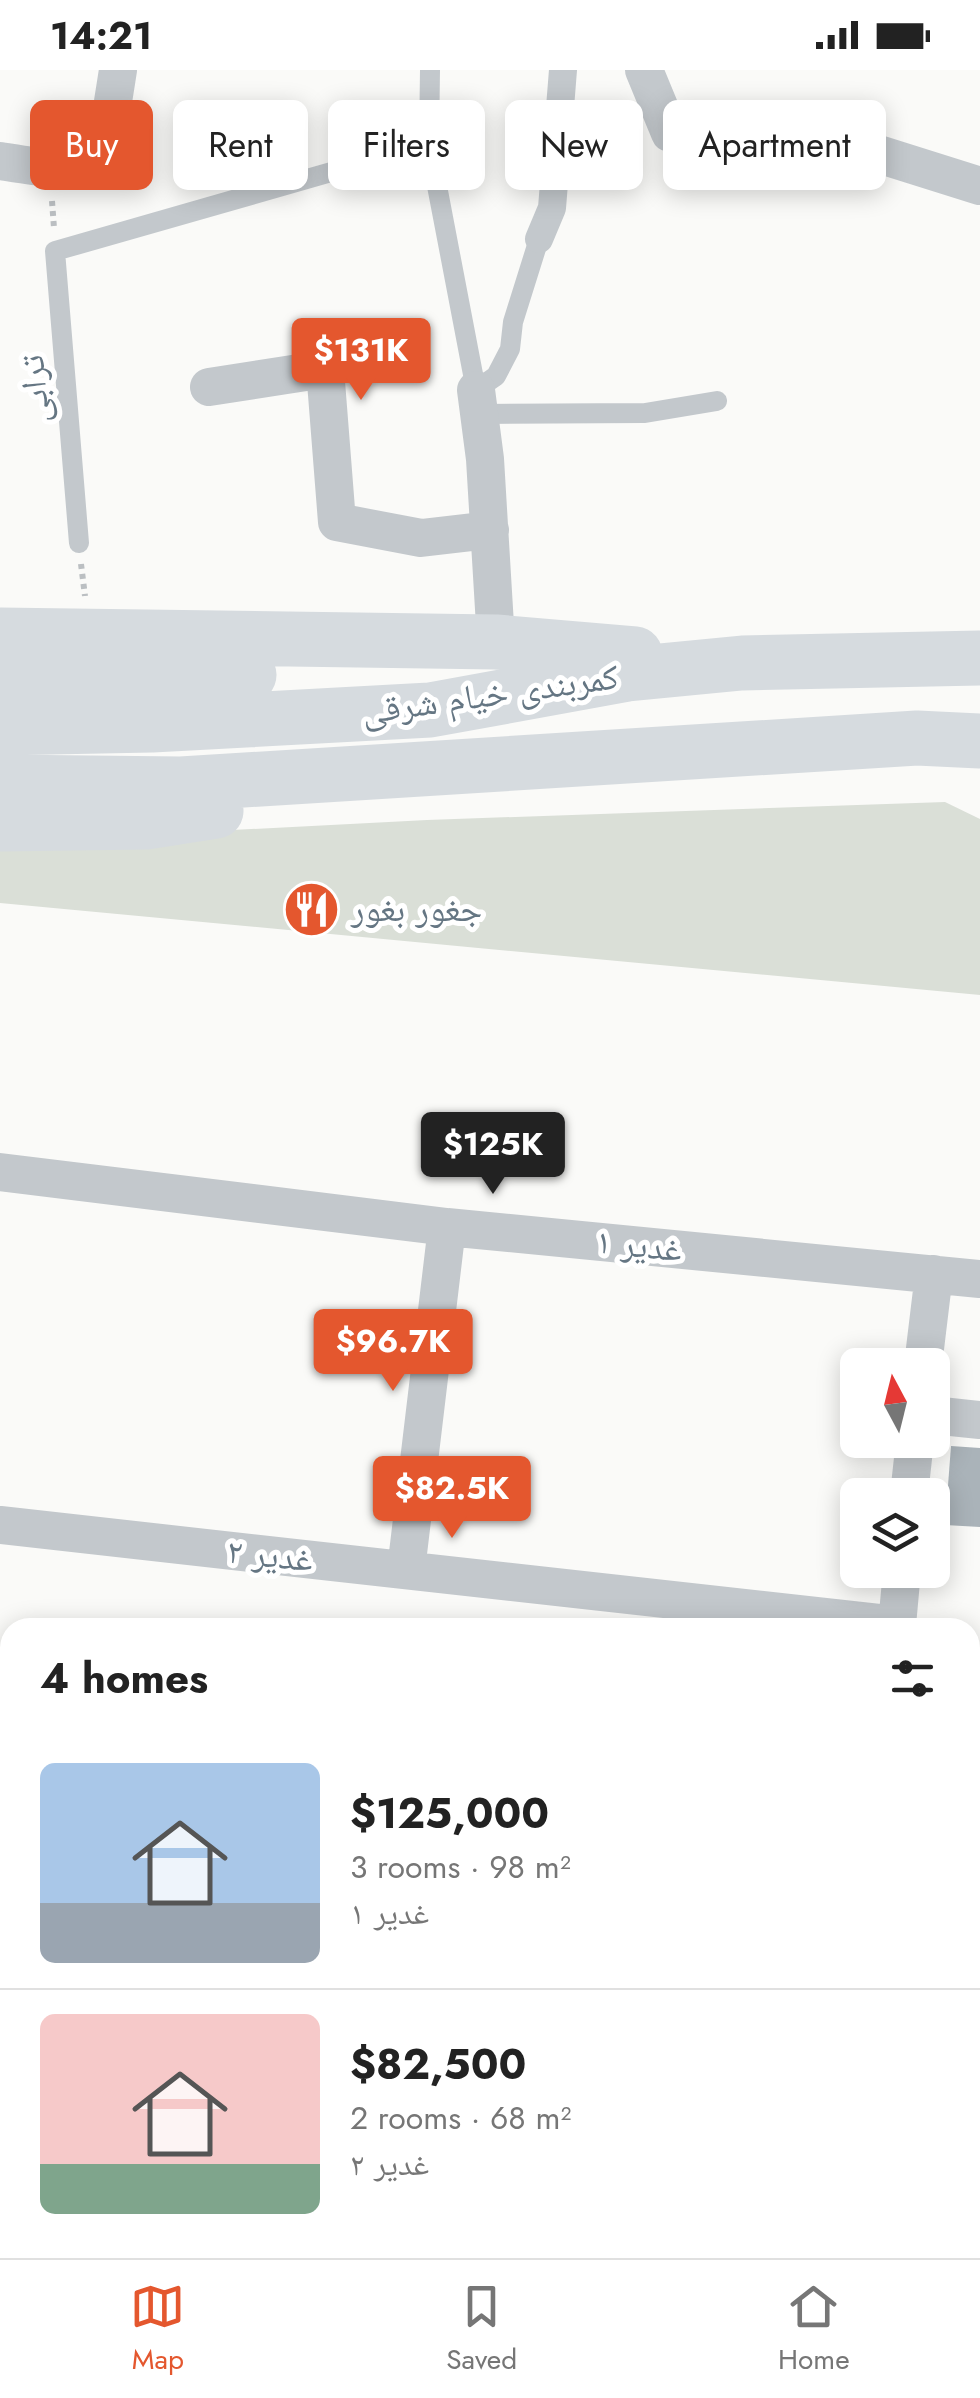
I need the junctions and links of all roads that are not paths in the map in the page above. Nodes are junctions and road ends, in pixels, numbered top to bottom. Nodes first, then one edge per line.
1 (118, 70) edge
2 (430, 70) edge
3 (563, 70) edge
4 (644, 70) edge
5 (430, 100) edge
6 (0, 161) edge
7 (328, 173) edge
8 (980, 186) edge
9 (439, 190) edge
10 (540, 239) joint
11 (208, 387) dead end
12 (717, 401) dead end
13 (478, 402) junction
14 (490, 530) junction
15 (79, 542) dead end
16 (0, 635) edge
17 (496, 642) junction
18 (980, 658) edge
19 (742, 663) junction
20 (0, 681) edge
21 (0, 728) edge
22 (980, 728) edge
23 (917, 738) junction
24 (980, 740) edge
25 (534, 761) junction
26 (980, 764) edge
27 (0, 782) edge
28 (0, 824) edge
29 (1, 1180) edge
30 (447, 1226) junction
31 (934, 1274) junction
32 (980, 1279) edge
33 (925, 1348) edge
34 (950, 1417) edge
35 (980, 1420) edge
36 (0, 1525) edge
37 (406, 1570) junction
38 (900, 1588) edge
39 (827, 1618) edge
40 (898, 1618) edge

1 - 6 street
2 - 5 lane
3 - 10 street
4 - 8 street
7 - 15 lane, ترابی
9 - 13 lane
10 - 13 lane
11 - 14 street
12 - 13 lane
13 - 14 street
14 - 17 street
16 - 17 highway
17 - 19 highway
18 - 19 highway, کمربندی خیام شرقی
19 - 20 highway
19 - 21 highway, کمربندی خیام شرقی
22 - 23 highway
23 - 24 highway, کمربندی خیام شرقی
23 - 25 highway, کمربندی خیام شرقی
23 - 26 street
25 - 27 highway, کمربندی خیام شرقی
25 - 28 highway
29 - 30 street, غدیر ۱
30 - 31 street, غدیر ۱
30 - 37 street
31 - 32 street, غدیر ۱
31 - 33 street
34 - 35 street
36 - 37 street, غدیر ۲
37 - 39 street, غدیر ۲
38 - 40 street

